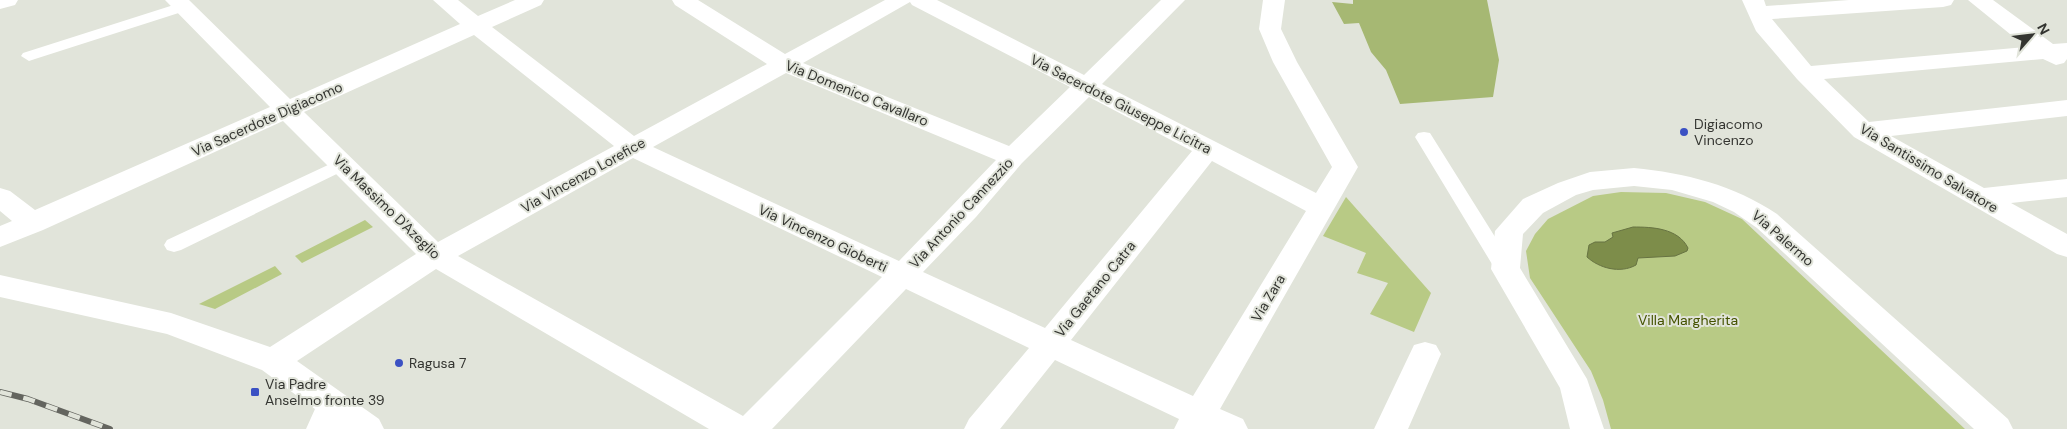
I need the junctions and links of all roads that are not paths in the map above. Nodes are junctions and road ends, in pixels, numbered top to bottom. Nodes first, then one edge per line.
1 (7, 0) edge
2 (444, 0) edge
3 (533, 0) edge
4 (683, 0) edge
5 (900, 0) edge
6 (920, 0) edge
7 (1274, 0) edge
8 (1943, 0) edge
9 (1980, 0) edge
10 (0, 2) edge
11 (1162, 3) edge
12 (179, 4) edge
13 (1755, 7) edge
14 (475, 26) junction
15 (29, 56) dead end
16 (2061, 56) edge
17 (784, 64) junction
18 (1805, 74) junction
19 (1086, 86) junction
20 (2067, 108) edge
21 (288, 110) junction
22 (1863, 131) junction
23 (1424, 137) dead end
24 (633, 148) junction
25 (1208, 149) junction
26 (1013, 157) junction
27 (343, 164) junction
28 (2067, 188) edge
29 (0, 197) edge
30 (1978, 198) junction
31 (1322, 207) junction
32 (33, 223) junction
33 (0, 238) edge
34 (174, 245) dead end
35 (2067, 247) edge
36 (435, 256) junction
37 (1505, 269) junction
38 (901, 275) junction
39 (0, 286) edge
40 (1050, 344) junction
41 (1425, 354) dead end
42 (273, 361) junction
43 (328, 417) edge
44 (1195, 422) edge
45 (367, 429) edge
46 (737, 429) edge
47 (751, 429) edge
48 (981, 429) edge
49 (1231, 429) edge
50 (1391, 429) edge
51 (1586, 429) edge
52 (1996, 429) edge

1 - 10 street
2 - 14 street, Via Vincenzo Gioberti
3 - 14 street, Via Sacerdote Digiacomo
4 - 17 street, Via Domenico Cavallaro
5 - 17 street, Via Vincenzo Lorefice
6 - 19 street, Via Sacerdote Giuseppe Licitra
7 - 31 street, Via Zara
8 - 13 street
9 - 16 street
11 - 19 street, Via Antonio Cannezzio
12 - 15 lane
12 - 21 street, Via Massimo D'Azeglio
13 - 18 street, Via Santissimo Salvatore
14 - 21 street, Via Sacerdote Digiacomo
14 - 24 street, Via Vincenzo Gioberti
16 - 18 street
17 - 24 street, Via Vincenzo Lorefice
17 - 26 street, Via Domenico Cavallaro
18 - 22 street, Via Santissimo Salvatore
19 - 25 street, Via Sacerdote Giuseppe Licitra
19 - 26 street, Via Antonio Cannezzio
20 - 22 street
21 - 27 street, Via Massimo D'Azeglio
21 - 32 street, Via Sacerdote Digiacomo
22 - 30 street, Via Santissimo Salvatore
23 - 37 lane
24 - 36 street, Via Vincenzo Lorefice
24 - 38 street, Via Vincenzo Gioberti
25 - 31 street, Via Sacerdote Giuseppe Licitra
25 - 40 street, Via Gaetano Catra
26 - 38 street, Via Antonio Cannezzio
27 - 34 lane
27 - 36 street, Via Massimo D'Azeglio
28 - 30 street
29 - 32 street
30 - 35 street, Via Santissimo Salvatore
31 - 44 street, Via Zara
32 - 33 street, Via Sacerdote Digiacomo
36 - 42 street, Via Vincenzo Lorefice
36 - 46 street, Via Massimo D'Azeglio
37 - 51 street
37 - 52 street, Via Palermo
38 - 40 street, Via Vincenzo Gioberti
38 - 47 street, Via Antonio Cannezzio
39 - 42 street
40 - 44 street, Via Vincenzo Gioberti
40 - 48 street, Via Gaetano Catra
41 - 50 street
42 - 43 street
43 - 45 street
44 - 49 street, Via Vincenzo Gioberti

